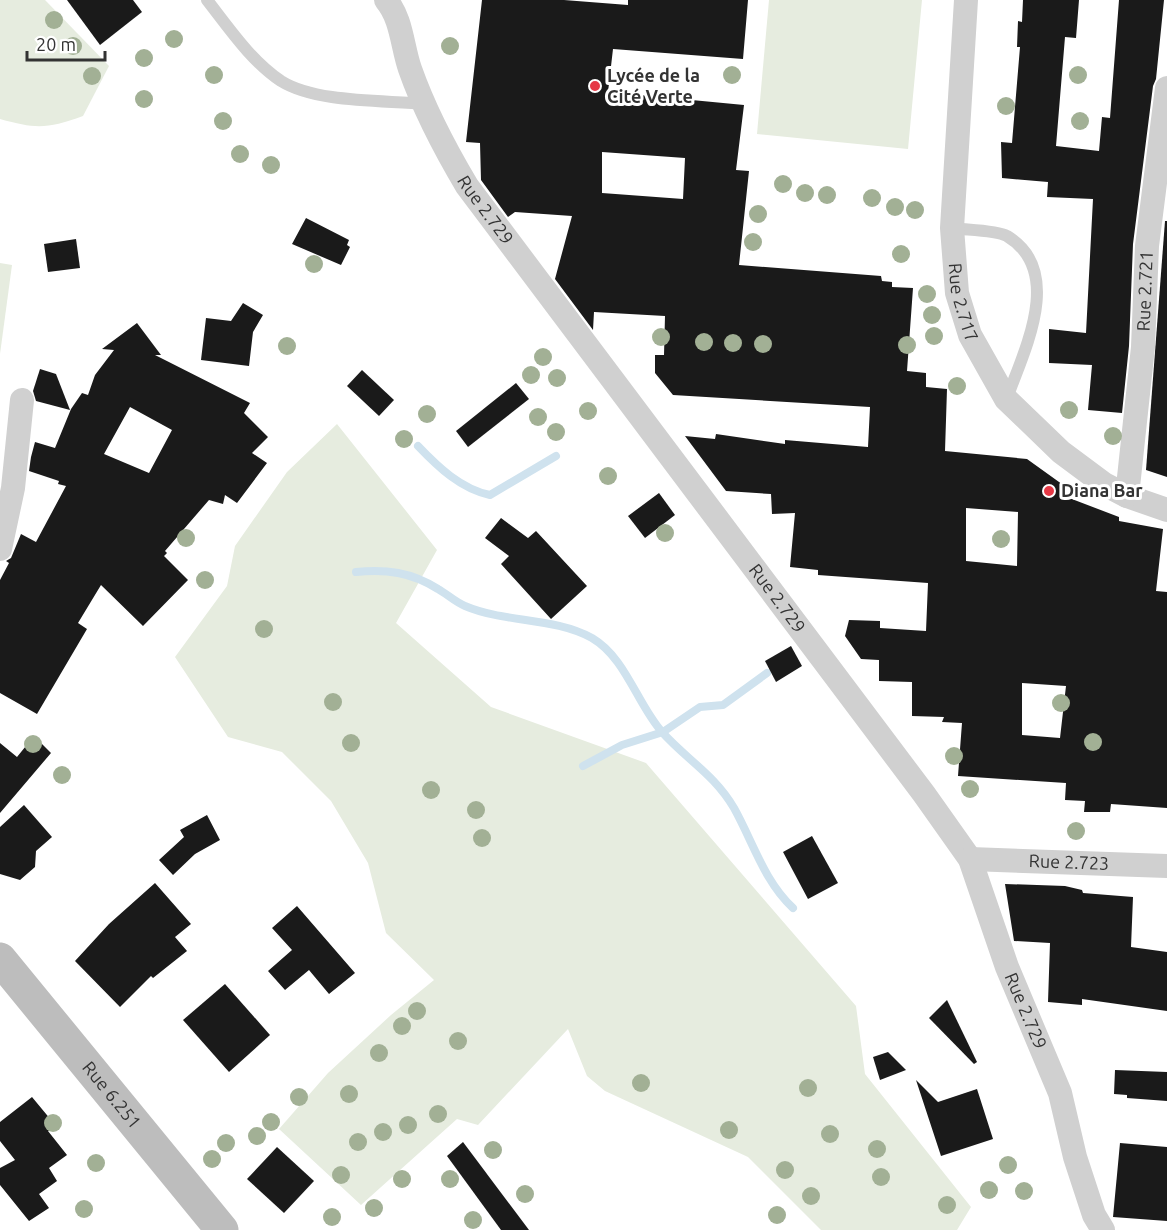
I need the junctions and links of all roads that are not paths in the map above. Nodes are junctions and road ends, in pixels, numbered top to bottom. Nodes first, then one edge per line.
1 (207, 0) edge
2 (966, 0) edge
3 (396, 4) edge
4 (1167, 87) edge
5 (426, 104) junction
6 (952, 228) junction
7 (1006, 399) junction
8 (22, 400) dead end
9 (1127, 496) junction
10 (1167, 510) edge
11 (0, 549) edge
12 (969, 859) junction
13 (1167, 866) edge
14 (0, 959) edge
15 (222, 1230) edge
16 (1103, 1230) edge

1 - 5 lane
2 - 6 street, Rue 2.717
3 - 5 street, Rue 2.729
4 - 9 street, Rue 2.721
5 - 12 street, Rue 2.729
6 - 7 street, Rue 2.717
6 - 7 lane
7 - 9 street, Rue 2.717
8 - 11 street
9 - 10 street, Rue 2.717
12 - 13 street, Rue 2.723
12 - 16 street, Rue 2.729
14 - 15 main road, Rue 6.251

